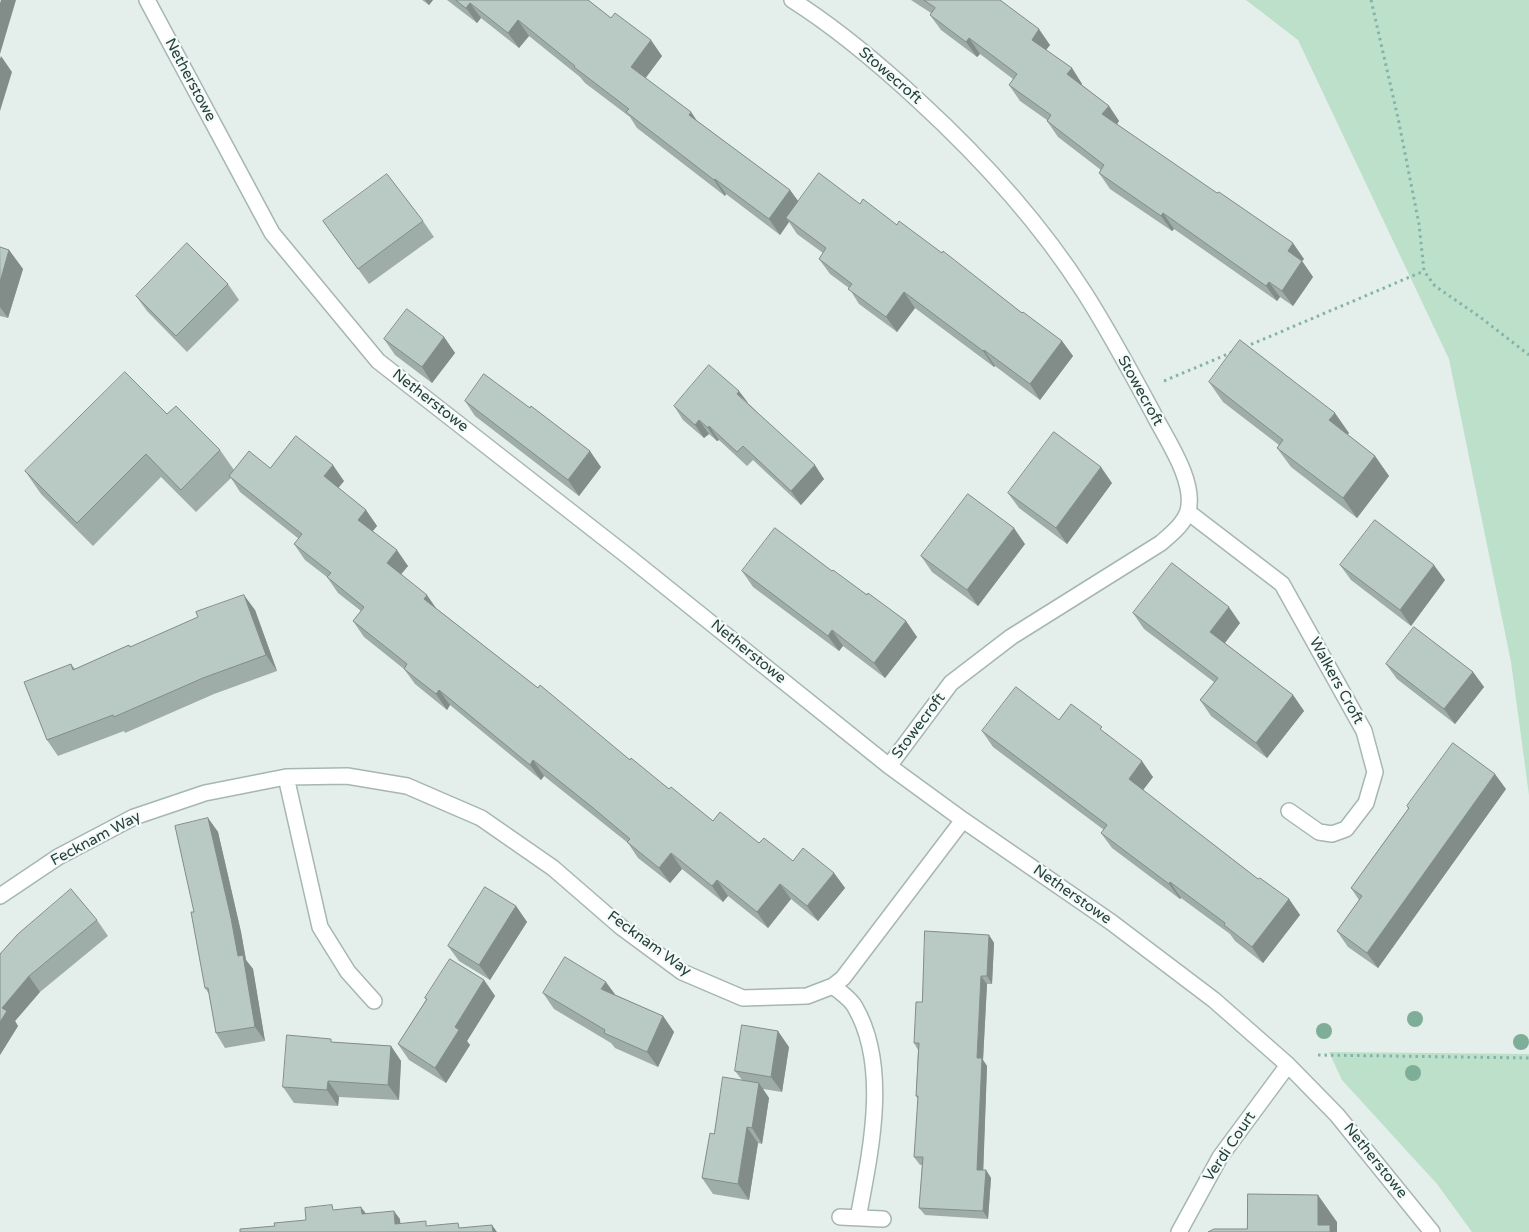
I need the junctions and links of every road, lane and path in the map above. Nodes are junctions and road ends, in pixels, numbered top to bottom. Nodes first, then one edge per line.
1 (147, 0) edge
2 (792, 0) edge
3 (1371, 0) edge
4 (1424, 271) junction
5 (1529, 355) edge
6 (1141, 390) junction
7 (1188, 512) junction
8 (889, 766) junction
9 (286, 777) junction
10 (1289, 811) dead end
11 (963, 820) junction
12 (0, 896) edge
13 (833, 986) junction
14 (374, 1001) dead end
15 (1529, 1058) edge
16 (1283, 1060) junction
17 (840, 1217) dead end
18 (858, 1218) junction
19 (883, 1219) dead end
20 (1179, 1232) edge
21 (1432, 1232) edge

1 - 8 street, Netherstowe
2 - 6 street, Stowecroft
3 - 4 path
4 - 5 path
4 - 6 path
6 - 7 street, Stowecroft
7 - 8 street, Stowecroft
7 - 10 street, Walkers Croft
8 - 11 street, Netherstowe
9 - 12 street, Fecknam Way
9 - 13 street, Fecknam Way
9 - 14 street
11 - 13 street, Fecknam Way
11 - 16 street, Netherstowe
13 - 18 street
15 - 16 path
16 - 20 street, Verdi Court
16 - 21 street, Netherstowe
17 - 18 street
18 - 19 street

